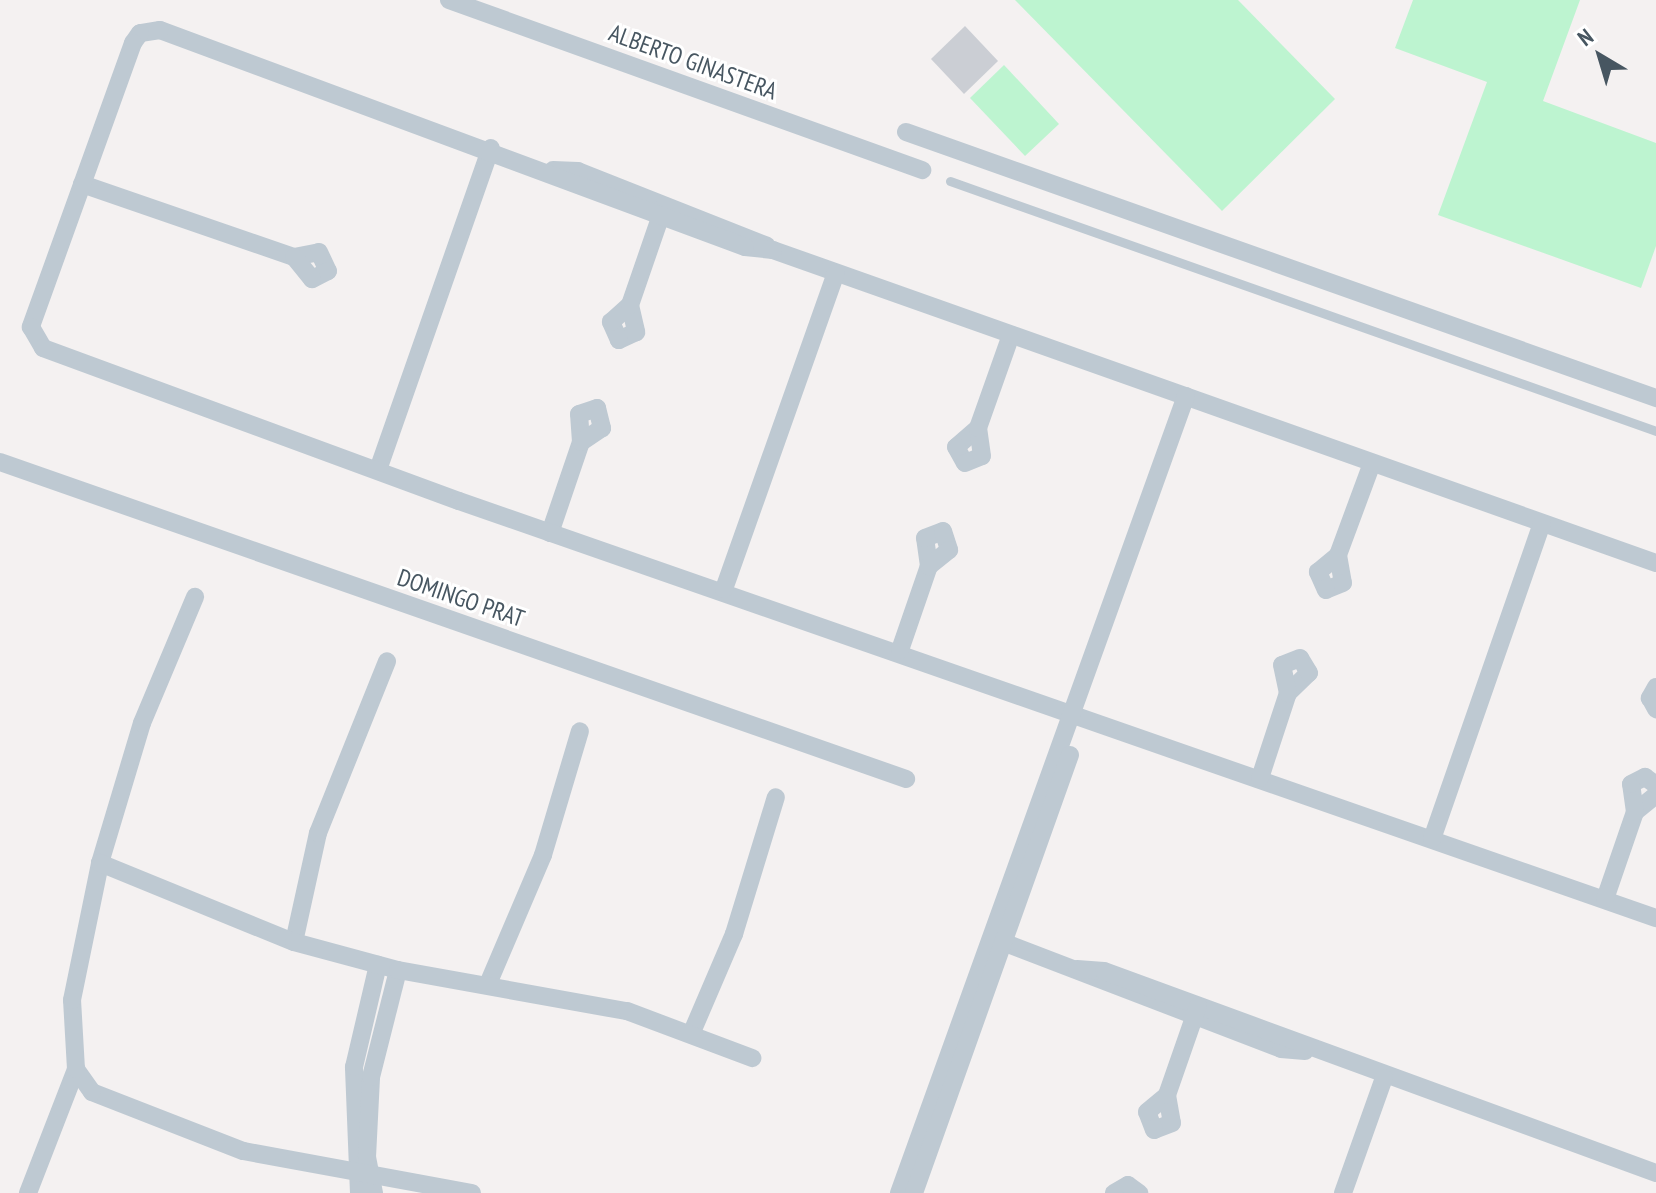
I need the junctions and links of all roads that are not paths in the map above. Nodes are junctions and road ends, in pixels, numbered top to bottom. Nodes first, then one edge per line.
1 (449, 0) edge
2 (906, 132) dead end
3 (491, 148) junction
4 (922, 170) dead end
5 (950, 181) dead end
6 (82, 184) junction
7 (663, 209) junction
8 (294, 257) dead end
9 (836, 273) junction
10 (630, 305) dead end
11 (1011, 335) junction
12 (1191, 398) junction
13 (1656, 398) edge
14 (978, 428) dead end
15 (1656, 431) edge
16 (581, 442) dead end
17 (0, 462) edge
18 (1372, 463) junction
19 (379, 467) junction
20 (1542, 524) junction
21 (552, 528) junction
22 (1338, 555) dead end
23 (1656, 563) edge
24 (929, 566) dead end
25 (724, 589) junction
26 (195, 597) dead end
27 (900, 650) junction
28 (387, 661) dead end
29 (1656, 687) edge
30 (1288, 693) dead end
31 (1656, 709) edge
32 (1079, 712) junction
33 (580, 731) dead end
34 (1260, 778) junction
35 (906, 779) dead end
36 (1656, 785) edge
37 (1656, 795) edge
38 (776, 797) dead end
39 (1635, 812) junction
40 (1432, 839) junction
41 (100, 863) junction
42 (1605, 899) junction
43 (1656, 918) edge
44 (997, 940) junction
45 (294, 942) junction
46 (378, 965) junction
47 (398, 970) junction
48 (488, 984) junction
49 (1196, 1011) junction
50 (692, 1032) junction
51 (752, 1058) dead end
52 (76, 1069) junction
53 (1384, 1078) junction
54 (1167, 1095) dead end
55 (1656, 1173) edge
56 (365, 1185) edge
57 (28, 1193) edge
58 (472, 1193) edge
59 (899, 1193) edge
60 (914, 1193) edge
61 (1114, 1193) edge
62 (1139, 1193) edge
63 (1343, 1193) edge

1 - 4 street, ALBERTO GINASTERA
2 - 13 street
3 - 6 street
3 - 7 street
3 - 19 street
5 - 15 lane
6 - 8 street
6 - 19 street
7 - 9 street
7 - 10 street
9 - 11 street
9 - 25 street
11 - 12 street
11 - 14 street
12 - 18 street
12 - 32 street
16 - 21 street
17 - 35 street, DOMINGO PRAT
18 - 20 street
18 - 22 street
19 - 21 street
20 - 23 street
20 - 40 street
21 - 25 street
24 - 27 street
25 - 27 street
26 - 41 street
27 - 32 street
28 - 45 street
29 - 31 street
30 - 34 street
32 - 34 street
32 - 44 street
33 - 48 street
34 - 40 street
36 - 39 street
37 - 39 street
38 - 50 street
39 - 42 street
40 - 42 street
41 - 45 street
41 - 52 street
42 - 43 street
44 - 49 street
44 - 59 street
44 - 60 street
45 - 46 street
46 - 47 street
46 - 56 street
47 - 48 street
47 - 56 street
48 - 50 street
49 - 53 street
49 - 54 street
50 - 51 street
52 - 56 street
52 - 57 street
53 - 55 street
53 - 63 street
56 - 58 street
61 - 62 street

